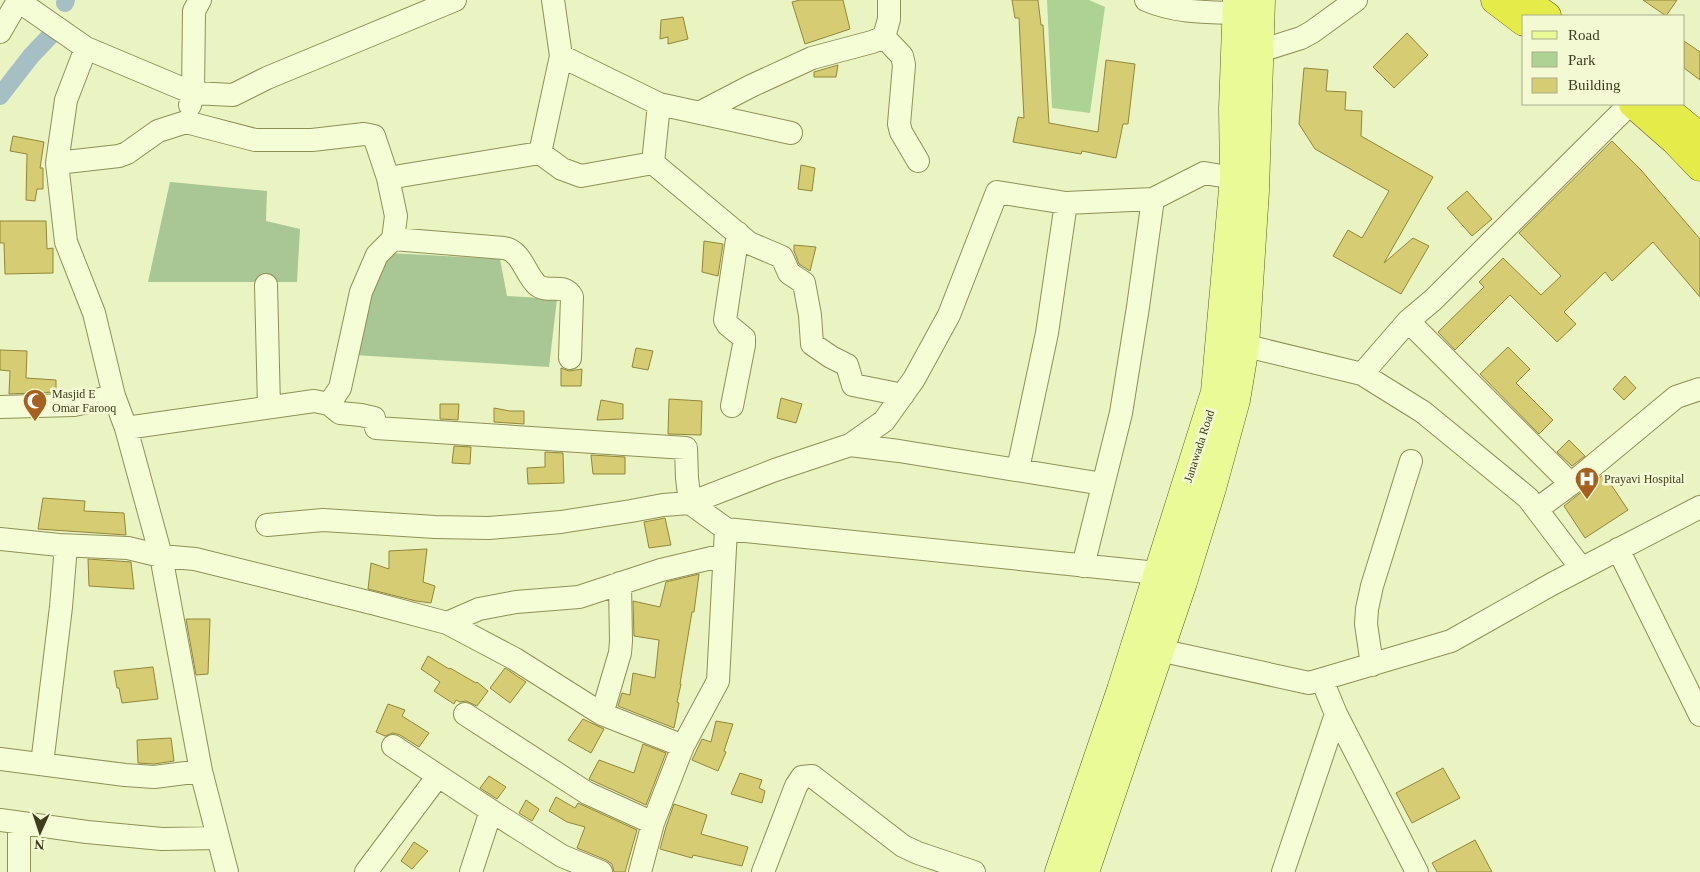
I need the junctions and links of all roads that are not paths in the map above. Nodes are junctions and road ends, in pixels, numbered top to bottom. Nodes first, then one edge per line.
1 (18, 0) edge
2 (200, 0) edge
3 (455, 0) edge
4 (553, 0) edge
5 (889, 0) edge
6 (1146, 0) edge
7 (1261, 0) edge
8 (1356, 0) edge
9 (1495, 0) edge
10 (1524, 0) edge
11 (1236, 7) edge
12 (1546, 15) edge
13 (1522, 20) edge
14 (0, 32) edge
15 (884, 36) junction
16 (86, 48) junction
17 (1260, 51) junction
18 (561, 56) junction
19 (194, 93) junction
20 (659, 104) junction
21 (1630, 105) edge
22 (1632, 105) edge
23 (1661, 105) edge
24 (701, 112) junction
25 (186, 122) junction
26 (792, 133) dead end
27 (1700, 137) edge
28 (540, 153) junction
29 (918, 161) dead end
30 (57, 162) junction
31 (653, 163) junction
32 (1700, 167) edge
33 (388, 178) junction
34 (1234, 178) junction
35 (1153, 199) junction
36 (1066, 204) junction
37 (738, 233) junction
38 (393, 239) junction
39 (266, 285) dead end
40 (1408, 321) junction
41 (1233, 343) junction
42 (570, 358) dead end
43 (1362, 374) junction
44 (1700, 389) edge
45 (902, 395) junction
46 (114, 396) junction
47 (329, 404) junction
48 (732, 406) dead end
49 (0, 407) edge
50 (269, 408) junction
51 (126, 428) junction
52 (850, 445) junction
53 (1410, 461) dead end
54 (1018, 470) junction
55 (1102, 484) junction
56 (1571, 484) junction
57 (690, 503) junction
58 (1700, 507) edge
59 (1537, 510) junction
60 (267, 525) dead end
61 (726, 529) junction
62 (0, 539) edge
63 (66, 546) junction
64 (1618, 549) junction
65 (724, 555) junction
66 (161, 556) junction
67 (1082, 566) junction
68 (1581, 568) junction
69 (1158, 573) junction
70 (1183, 582) junction
71 (620, 583) junction
72 (447, 623) junction
73 (1159, 650) junction
74 (1372, 665) junction
75 (1322, 680) junction
76 (465, 714) dead end
77 (602, 714) junction
78 (1336, 714) junction
79 (1700, 715) edge
80 (393, 746) dead end
81 (683, 746) junction
82 (0, 760) edge
83 (42, 764) junction
84 (201, 771) junction
85 (438, 776) junction
86 (491, 811) junction
87 (10, 822) edge
88 (653, 823) junction
89 (218, 838) junction
90 (559, 864) edge
91 (642, 871) edge
92 (19, 872) edge
93 (227, 872) edge
94 (366, 872) edge
95 (471, 872) edge
96 (601, 872) edge
97 (763, 872) edge
98 (974, 872) edge
99 (1059, 872) edge
100 (1085, 872) edge
101 (1283, 872) edge
102 (1417, 872) edge

1 - 14 street
1 - 16 street
2 - 19 street
3 - 19 street
4 - 18 street
5 - 15 street
6 - 11 street
7 - 17 main road, Janawada Road
8 - 17 street
9 - 13 highway
10 - 12 highway
11 - 34 main road, Janawada Road
15 - 24 street
15 - 29 street
16 - 19 street
16 - 30 street
17 - 41 main road, Janawada Road
18 - 20 street
18 - 28 street
19 - 25 street
20 - 24 street
20 - 31 street
21 - 40 street
22 - 32 highway
23 - 27 highway
24 - 26 street
25 - 30 street
25 - 33 street
28 - 31 street
28 - 33 street
30 - 46 street
31 - 37 street
33 - 38 street
34 - 35 street
34 - 41 main road, Janawada Road
35 - 36 street
35 - 55 street
36 - 45 street
36 - 54 street
37 - 45 street
37 - 48 street
38 - 42 street
38 - 47 street
39 - 50 street
40 - 43 street
40 - 56 street
41 - 43 street
41 - 69 main road, Janawada Road
41 - 70 main road, Janawada Road
43 - 59 street
44 - 56 street
45 - 52 street
46 - 49 street
46 - 51 street
47 - 50 street
47 - 57 street
50 - 51 street
51 - 66 street
52 - 54 street
52 - 57 street
53 - 74 street
54 - 55 street
55 - 67 street
56 - 59 street
57 - 60 street
57 - 61 street
58 - 64 street
59 - 68 street
61 - 65 street
61 - 67 street
62 - 63 street
63 - 66 street
63 - 83 street
64 - 68 street
64 - 79 street
65 - 71 street
65 - 81 street
66 - 72 street
66 - 84 street
67 - 69 street
68 - 74 street
69 - 70 street
69 - 99 main road, Janawada Road
70 - 73 main road, Janawada Road
71 - 72 street
71 - 77 street
72 - 77 street
73 - 75 street
73 - 100 main road, Janawada Road
74 - 75 street
75 - 78 street
76 - 88 street
77 - 81 street
78 - 101 street
78 - 102 street
80 - 85 street
81 - 88 street
82 - 83 street
83 - 84 street
84 - 89 street
85 - 86 street
85 - 94 street
86 - 90 street
86 - 95 street
87 - 89 street
87 - 92 street
88 - 91 street
89 - 93 street
90 - 96 street
97 - 98 street

